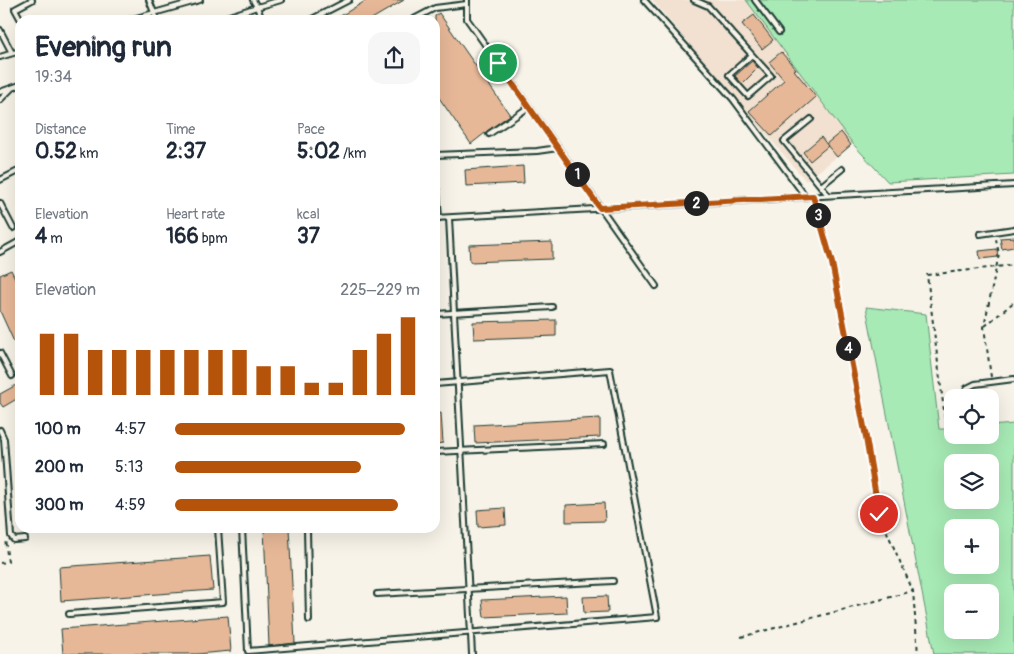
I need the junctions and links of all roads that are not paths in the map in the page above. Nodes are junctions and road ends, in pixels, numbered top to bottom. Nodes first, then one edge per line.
1 (32, 0) edge
2 (148, 0) edge
3 (200, 0) edge
4 (254, 0) edge
5 (281, 0) edge
6 (349, 0) edge
7 (644, 0) edge
8 (694, 0) edge
9 (755, 0) edge
10 (467, 2) edge
11 (257, 7) junction
12 (155, 13) junction
13 (18, 15) edge
14 (148, 15) edge
15 (232, 15) edge
16 (260, 15) edge
17 (320, 15) edge
18 (422, 15) edge
19 (0, 30) edge
20 (779, 32) dead end
21 (15, 52) edge
22 (12, 53) junction
23 (752, 55) junction
24 (0, 57) edge
25 (13, 88) joint
26 (0, 92) edge
27 (0, 100) edge
28 (529, 107) junction
29 (810, 119) dead end
30 (489, 134) dead end
31 (558, 148) junction
32 (440, 155) edge
33 (842, 169) dead end
34 (15, 172) edge
35 (0, 180) edge
36 (1014, 185) edge
37 (821, 186) junction
38 (828, 195) junction
39 (806, 196) junction
40 (0, 203) edge
41 (600, 208) junction
42 (440, 218) edge
43 (449, 218) junction
44 (13, 228) dead end
45 (1014, 229) edge
46 (980, 234) dead end
47 (15, 243) edge
48 (0, 252) edge
49 (656, 286) dead end
50 (552, 307) dead end
51 (454, 313) junction
52 (440, 314) edge
53 (0, 353) edge
54 (12, 376) dead end
55 (1014, 378) edge
56 (458, 382) junction
57 (440, 384) edge
58 (968, 389) edge
59 (0, 430) edge
60 (604, 444) dead end
61 (461, 450) junction
62 (440, 452) edge
63 (218, 533) edge
64 (242, 533) edge
65 (307, 533) edge
66 (26, 539) dead end
67 (613, 581) dead end
68 (468, 589) junction
69 (377, 594) dead end
70 (69, 614) dead end
71 (309, 620) dead end
72 (470, 632) junction
73 (472, 654) edge

1 - 13 lane
2 - 12 lane
3 - 12 lane
4 - 11 lane
5 - 11 lane
6 - 17 lane
7 - 39 lane
8 - 23 lane
9 - 20 lane
10 - 18 lane
10 - 28 lane
11 - 15 lane
11 - 16 lane
12 - 14 lane
19 - 22 lane
21 - 22 lane
22 - 24 lane
23 - 23 lane
25 - 26 lane
25 - 27 lane
28 - 30 lane
28 - 31 lane
29 - 37 lane
31 - 32 lane
31 - 41 lane
33 - 37 lane
34 - 35 lane
36 - 38 lane
37 - 38 lane
38 - 39 lane
39 - 41 lane
40 - 44 lane
41 - 43 lane
41 - 49 lane
42 - 43 lane
43 - 51 lane
45 - 46 lane
47 - 48 lane
50 - 51 lane
51 - 52 lane
51 - 56 lane
53 - 54 lane
55 - 58 lane
56 - 57 lane
56 - 61 lane
56 - 72 lane
59 - 66 lane
60 - 61 lane
61 - 62 lane
61 - 68 lane
63 - 70 lane
64 - 72 lane
65 - 71 lane
67 - 68 lane
68 - 69 lane
68 - 72 lane
72 - 73 lane

